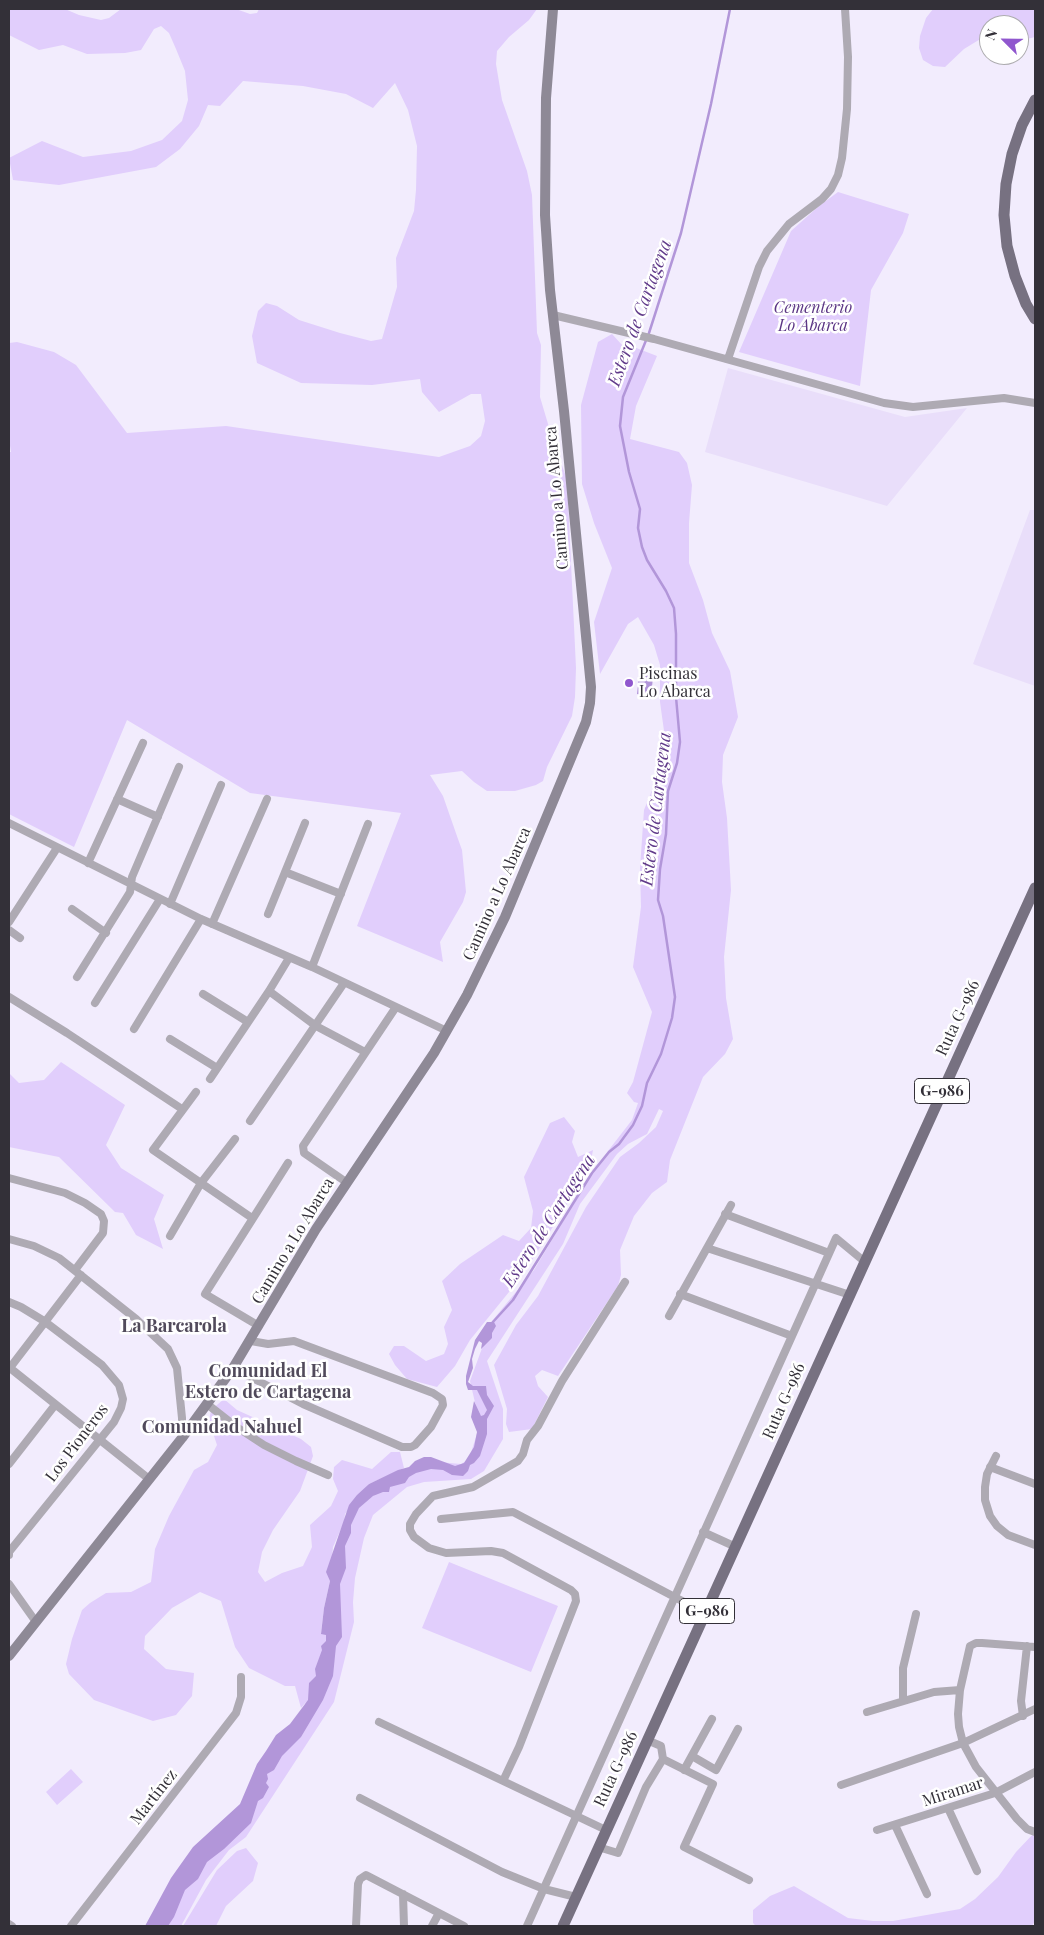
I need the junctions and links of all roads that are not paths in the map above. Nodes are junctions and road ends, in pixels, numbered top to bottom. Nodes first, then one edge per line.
1 (553, 9) edge
2 (845, 9) edge
3 (1035, 100) edge
4 (553, 315) junction
5 (1035, 319) edge
6 (728, 359) junction
7 (1035, 403) edge
8 (143, 743) dead end
9 (180, 767) dead end
10 (221, 785) dead end
11 (117, 799) junction
12 (267, 799) dead end
13 (158, 817) junction
14 (9, 823) edge
15 (305, 823) dead end
16 (368, 824) dead end
17 (58, 848) junction
18 (88, 863) junction
19 (285, 872) junction
20 (131, 885) junction
21 (1035, 888) edge
22 (341, 894) junction
23 (160, 899) junction
24 (170, 904) junction
25 (72, 909) dead end
26 (268, 914) dead end
27 (202, 919) junction
28 (9, 922) edge
29 (212, 924) junction
30 (9, 930) edge
31 (106, 933) junction
32 (20, 938) dead end
33 (289, 958) junction
34 (312, 967) junction
35 (77, 977) dead end
36 (344, 983) junction
37 (269, 991) junction
38 (203, 994) dead end
39 (9, 997) edge
40 (95, 1002) dead end
41 (396, 1007) junction
42 (248, 1022) junction
43 (316, 1026) junction
44 (134, 1029) dead end
45 (447, 1031) junction
46 (170, 1039) dead end
47 (365, 1052) junction
48 (216, 1068) junction
49 (210, 1079) dead end
50 (196, 1092) dead end
51 (182, 1109) junction
52 (250, 1121) dead end
53 (235, 1139) dead end
54 (288, 1163) dead end
55 (9, 1178) edge
56 (346, 1182) junction
57 (201, 1183) junction
58 (731, 1205) dead end
59 (725, 1214) junction
60 (252, 1218) junction
61 (170, 1236) dead end
62 (9, 1239) edge
63 (707, 1248) junction
64 (829, 1254) junction
65 (865, 1262) junction
66 (78, 1272) junction
67 (625, 1282) dead end
68 (816, 1284) junction
69 (680, 1294) junction
70 (850, 1296) junction
71 (9, 1302) edge
72 (669, 1316) dead end
73 (44, 1322) junction
74 (259, 1326) junction
75 (792, 1336) junction
76 (251, 1341) junction
77 (9, 1368) edge
78 (233, 1368) junction
79 (207, 1404) junction
80 (55, 1405) junction
81 (182, 1438) junction
82 (99, 1440) junction
83 (996, 1456) dead end
84 (9, 1464) edge
85 (990, 1467) junction
86 (328, 1475) dead end
87 (149, 1479) junction
88 (1035, 1484) edge
89 (441, 1519) dead end
90 (703, 1532) junction
91 (1035, 1545) edge
92 (736, 1547) junction
93 (9, 1552) edge
94 (9, 1555) edge
95 (9, 1584) edge
96 (674, 1597) junction
97 (705, 1613) junction
98 (916, 1614) dead end
99 (36, 1622) junction
100 (1031, 1646) edge
101 (9, 1656) edge
102 (241, 1677) dead end
103 (960, 1690) junction
104 (903, 1700) junction
105 (1035, 1709) edge
106 (867, 1712) dead end
107 (1023, 1716) junction
108 (712, 1718) dead end
109 (379, 1722) dead end
110 (738, 1729) dead end
111 (647, 1740) junction
112 (963, 1743) junction
113 (692, 1756) junction
114 (663, 1759) junction
115 (684, 1770) junction
116 (1035, 1772) edge
117 (503, 1781) junction
118 (841, 1785) dead end
119 (995, 1792) junction
120 (360, 1798) dead end
121 (948, 1808) junction
122 (578, 1816) junction
123 (895, 1825) junction
124 (606, 1830) junction
125 (877, 1830) dead end
126 (1035, 1832) edge
127 (598, 1847) junction
128 (977, 1871) dead end
129 (749, 1880) dead end
130 (544, 1889) junction
131 (403, 1894) junction
132 (927, 1894) dead end
133 (576, 1897) junction
134 (439, 1913) junction
135 (9, 1924) edge
136 (12, 1926) edge
137 (71, 1926) edge
138 (356, 1926) edge
139 (404, 1926) edge
140 (432, 1926) edge
141 (464, 1926) edge
142 (527, 1926) edge
143 (563, 1926) edge

1 - 4 main road, Camino a Lo Abarca
2 - 6 street
3 - 5 main road
4 - 6 street
4 - 45 main road, Camino a Lo Abarca
6 - 7 street
8 - 11 street
9 - 13 street
10 - 24 street
11 - 13 street
11 - 18 street
12 - 29 street
13 - 20 street
14 - 17 street
15 - 19 street
16 - 22 street
17 - 18 street
17 - 28 street
18 - 20 street
19 - 22 street
19 - 26 street
20 - 23 street
20 - 31 street
21 - 65 main road, Ruta G-986 / G-986
22 - 34 street
23 - 24 street
23 - 40 street
24 - 27 street
25 - 31 street
27 - 29 street
27 - 44 street
29 - 33 street
30 - 32 street
31 - 35 street
33 - 34 street
33 - 37 street
34 - 36 street
36 - 41 street
36 - 43 street
37 - 42 street
37 - 43 street
38 - 42 street
39 - 51 street
41 - 45 street
41 - 47 street
42 - 48 street
43 - 47 street
43 - 52 street
45 - 56 main road, Camino a Lo Abarca
46 - 48 street
47 - 56 street
48 - 49 street
50 - 51 street
51 - 57 street
53 - 57 street
54 - 60 street
55 - 66 street
56 - 74 main road, Camino a Lo Abarca
57 - 60 street
57 - 61 street
58 - 59 street
59 - 63 street
59 - 64 street
60 - 74 street
62 - 66 street
63 - 68 street
63 - 69 street
64 - 65 street
64 - 68 street
65 - 70 main road, Ruta G-986 / G-986
66 - 73 street
66 - 81 street
67 - 117 street
68 - 70 street
68 - 75 street
69 - 72 street
69 - 75 street
70 - 92 main road, Ruta G-986 / G-986
71 - 73 street, Los Pioneros
73 - 77 street
73 - 82 street, Los Pioneros
74 - 76 main road, Camino a Lo Abarca
75 - 90 street
76 - 78 main road, Camino a Lo Abarca
76 - 78 street
77 - 80 street
78 - 79 main road, Camino a Lo Abarca
79 - 81 main road, Camino a Lo Abarca
79 - 86 street
80 - 82 street
80 - 84 street
81 - 87 main road, Camino a Lo Abarca
82 - 87 street
82 - 93 street, Los Pioneros
83 - 85 street
85 - 88 street
85 - 91 street
87 - 99 main road, Camino a Lo Abarca
89 - 96 street
90 - 92 street
90 - 96 street
92 - 97 main road, Ruta G-986 / G-986
93 - 94 street, Los Pioneros
95 - 99 street
96 - 97 street
96 - 122 street
97 - 111 main road, Ruta G-986 / G-986
98 - 104 street
99 - 101 main road, Camino a Lo Abarca
100 - 103 street
100 - 107 street
102 - 137 street, Martínez
103 - 104 street
103 - 112 street
104 - 106 street
105 - 107 street
107 - 112 street
108 - 113 street
109 - 117 street
110 - 113 street
111 - 114 street
111 - 124 main road, Ruta G-986 / G-986
112 - 118 street
112 - 119 street
113 - 115 street
114 - 115 street
114 - 127 street
115 - 129 street
116 - 119 street, Miramar
117 - 122 street
119 - 121 street, Miramar
119 - 126 street
120 - 130 street
121 - 123 street, Miramar
121 - 128 street
122 - 124 street
122 - 130 street
123 - 125 street, Miramar
123 - 132 street
124 - 127 main road, Ruta G-986 / G-986
127 - 133 main road, Ruta G-986 / G-986
130 - 133 street
130 - 142 street
131 - 134 street
131 - 138 street
131 - 139 street
133 - 143 main road, Ruta G-986 / G-986
134 - 140 street
134 - 141 street
135 - 136 street

